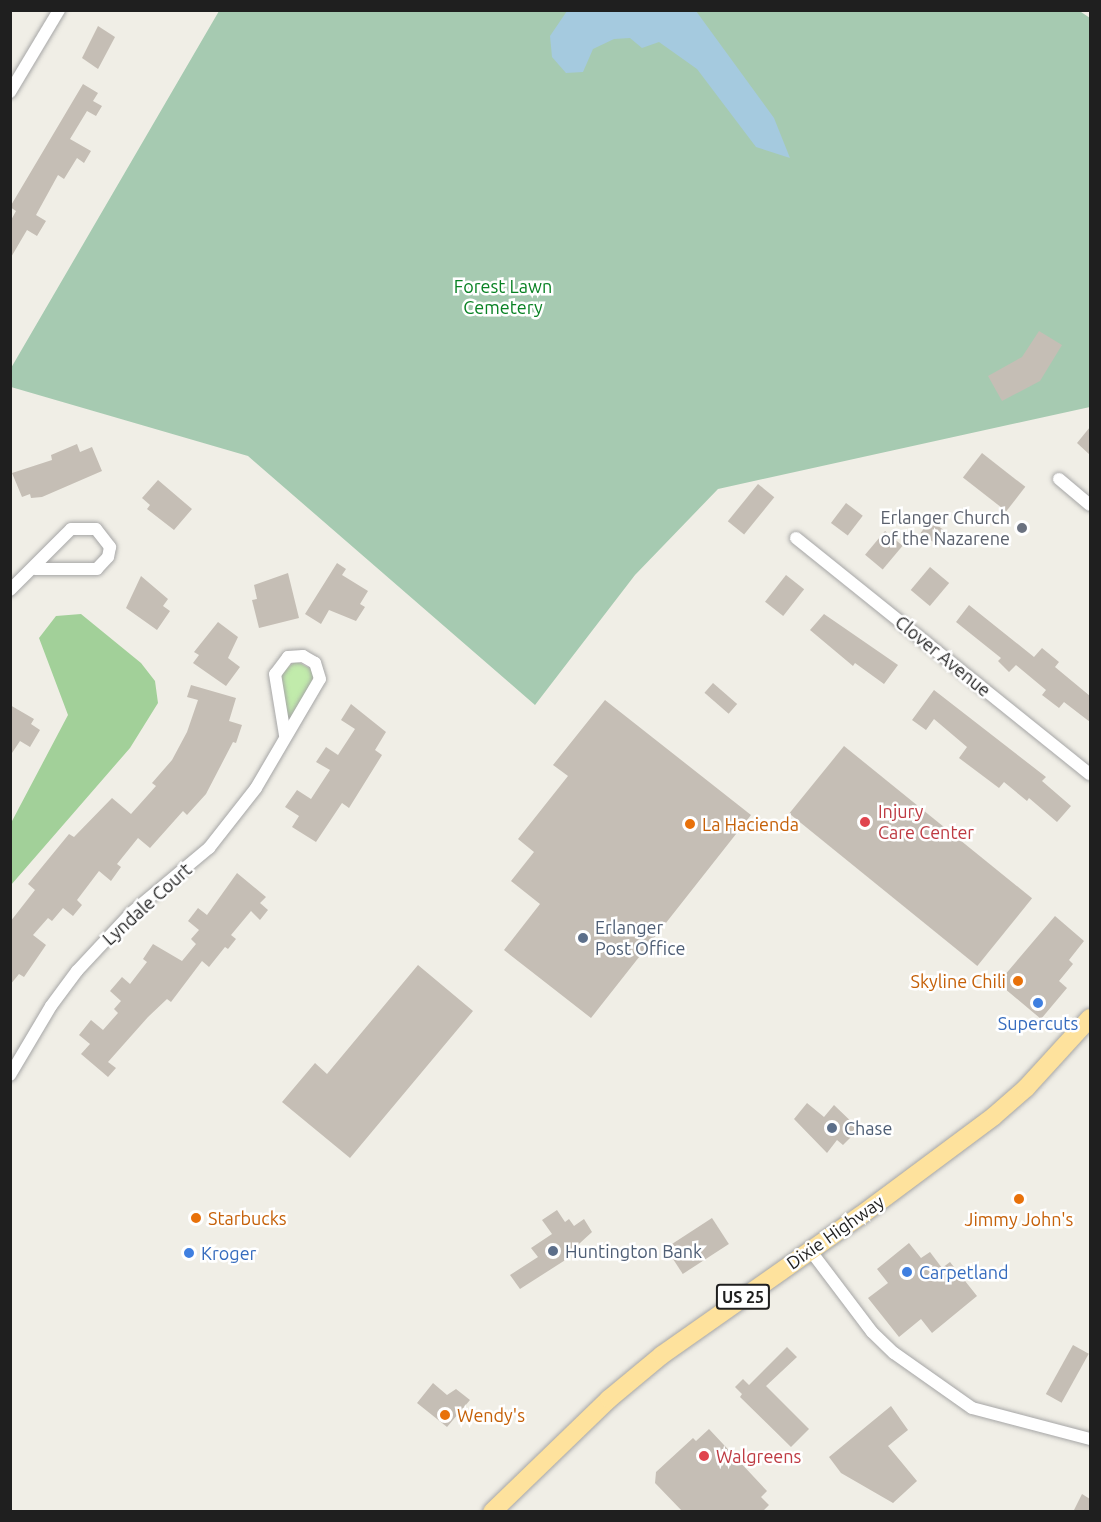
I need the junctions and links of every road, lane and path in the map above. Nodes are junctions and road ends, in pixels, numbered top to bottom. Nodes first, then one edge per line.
1 (59, 10) edge
2 (10, 92) edge
3 (1059, 479) dead end
4 (1090, 505) edge
5 (796, 538) dead end
6 (35, 569) junction
7 (10, 590) edge
8 (285, 735) junction
9 (1090, 774) edge
10 (1090, 1018) edge
11 (10, 1075) edge
12 (810, 1250) junction
13 (1090, 1439) edge
14 (492, 1512) edge

1 - 2 street
3 - 4 street
5 - 9 street, Clover Avenue
6 - 6 street
6 - 7 street
8 - 8 street, Lyndale Court
8 - 11 street, Lyndale Court
10 - 12 main road, Dixie Highway / US 25
12 - 13 street
12 - 14 main road, Dixie Highway / US 25

